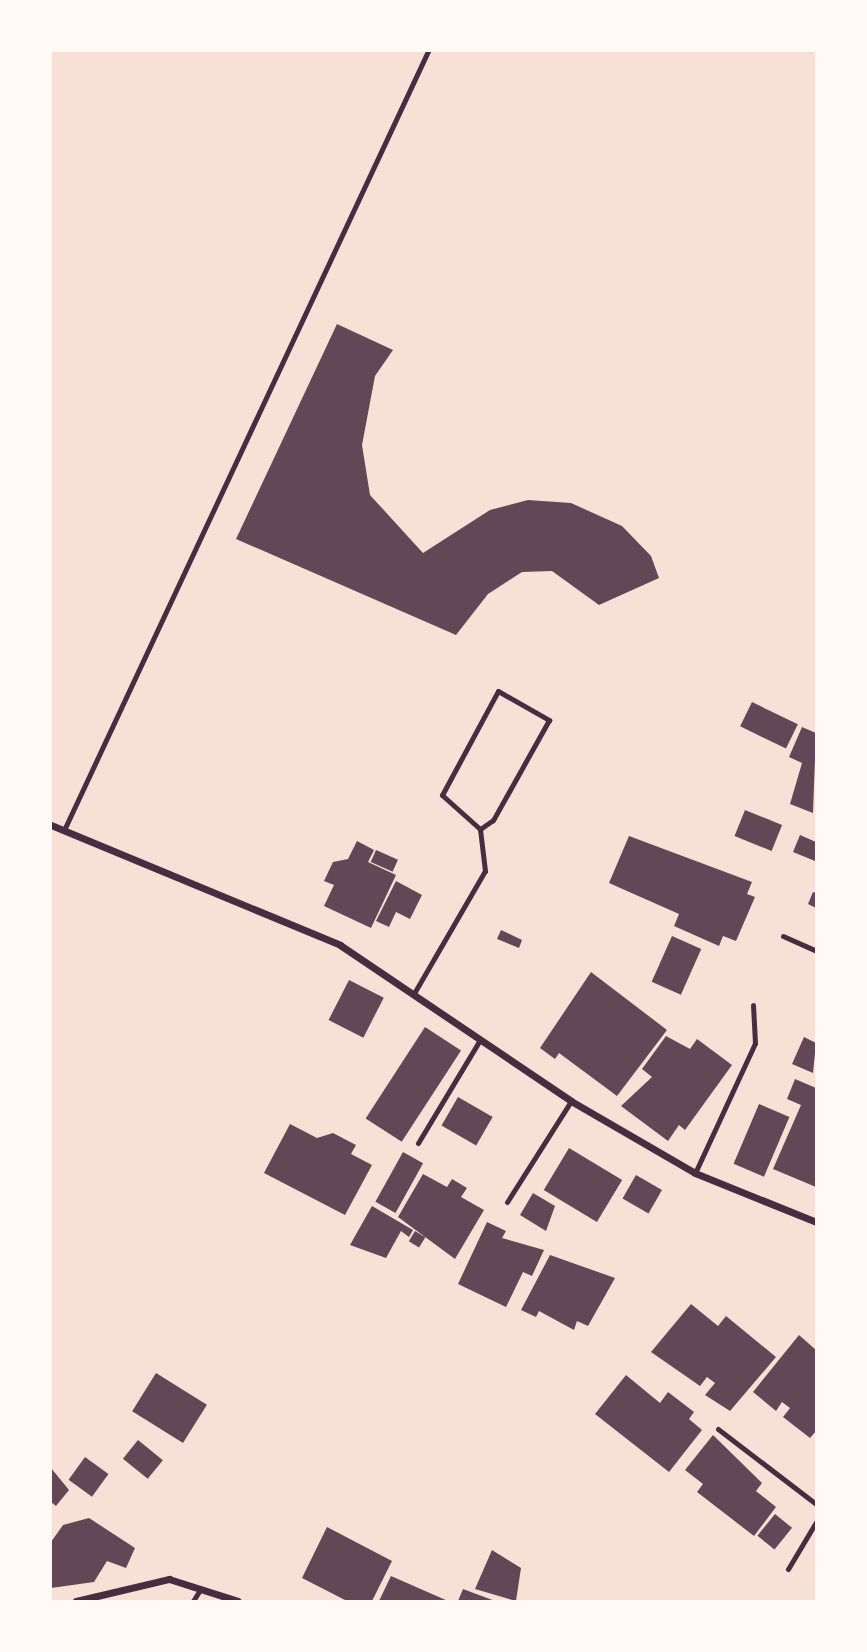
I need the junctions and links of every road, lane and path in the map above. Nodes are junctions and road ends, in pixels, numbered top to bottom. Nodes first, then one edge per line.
1 (428, 51) edge
2 (51, 825) edge
3 (480, 829) junction
4 (64, 830) junction
5 (783, 936) dead end
6 (816, 951) edge
7 (413, 995) junction
8 (752, 1005) dead end
9 (480, 1040) junction
10 (571, 1101) junction
11 (418, 1143) dead end
12 (695, 1173) junction
13 (507, 1202) dead end
14 (816, 1222) edge
15 (718, 1429) dead end
16 (816, 1504) edge
17 (816, 1522) edge
18 (788, 1569) dead end
19 (201, 1588) junction
20 (76, 1601) edge
21 (193, 1601) edge
22 (238, 1601) edge

1 - 4 lane
2 - 4 street
3 - 3 lane
3 - 7 lane
4 - 7 street
5 - 6 lane
7 - 9 street
8 - 12 lane
9 - 10 street
9 - 11 lane
10 - 12 street
10 - 13 lane
12 - 14 street
15 - 16 lane
17 - 18 lane
19 - 20 street
19 - 21 lane
19 - 22 street

